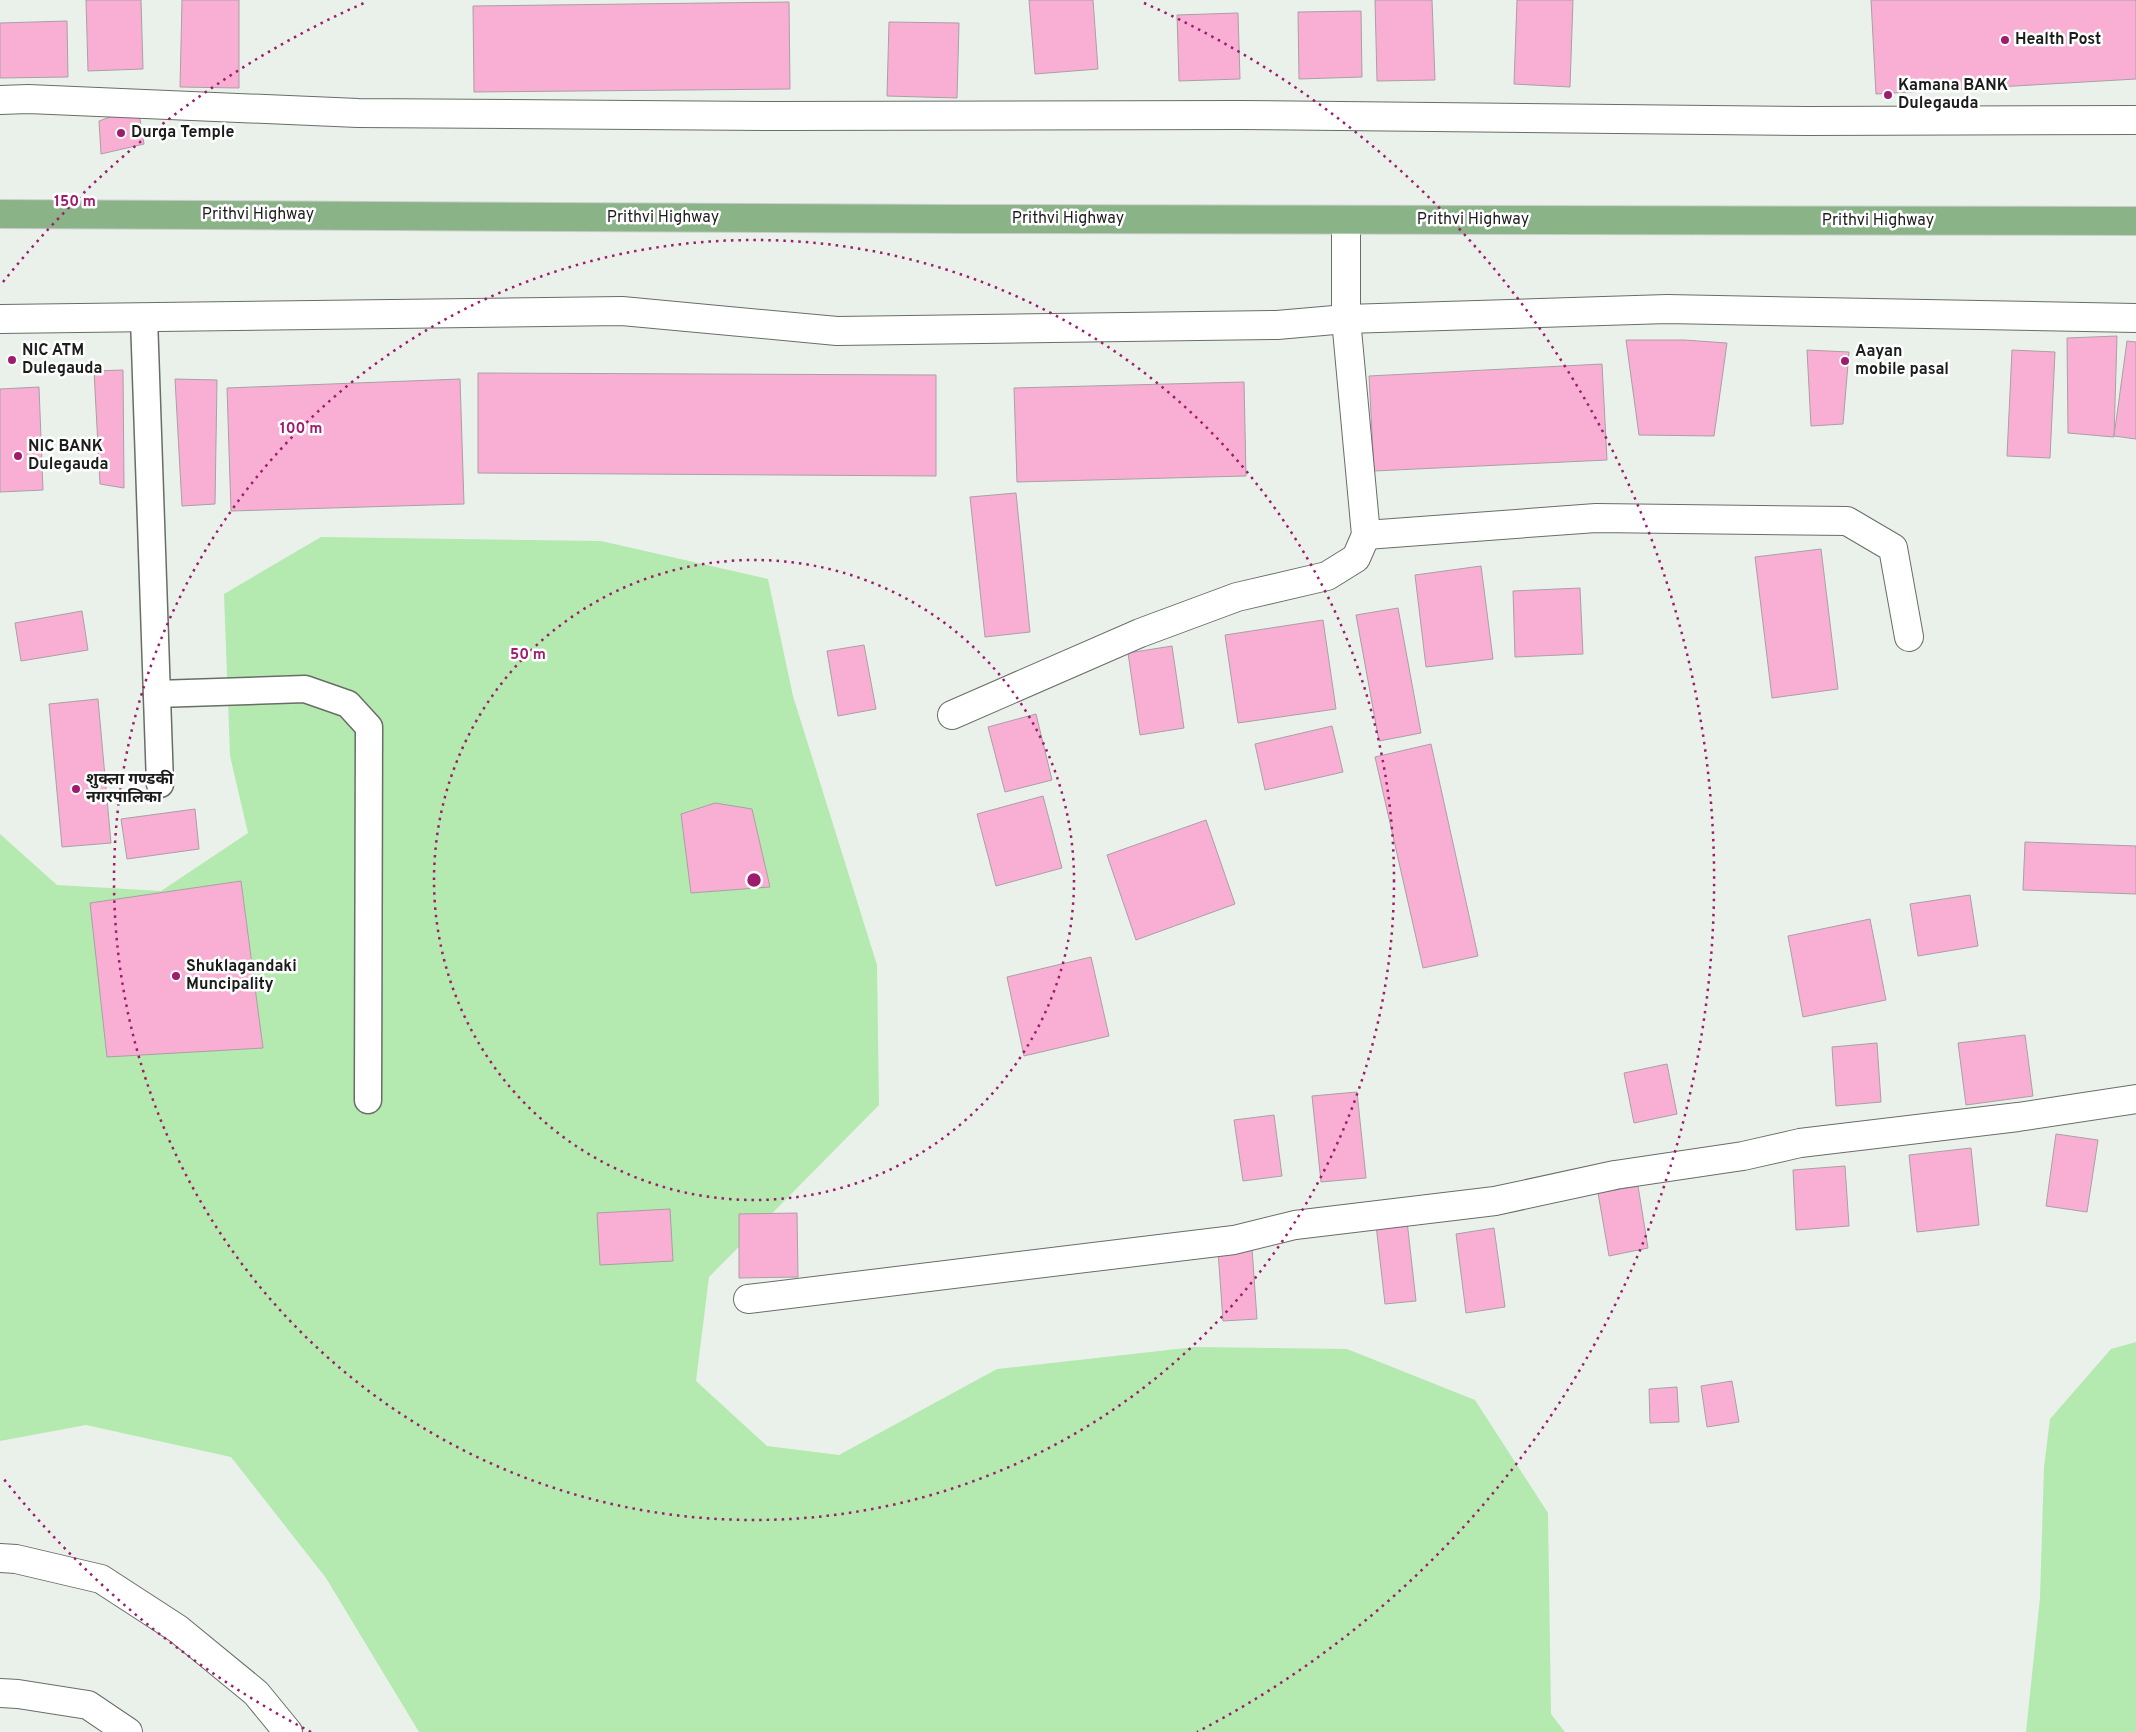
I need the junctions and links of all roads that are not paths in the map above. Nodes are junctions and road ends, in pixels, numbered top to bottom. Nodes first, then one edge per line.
1 (0, 100) edge
2 (2136, 120) edge
3 (0, 214) edge
4 (1346, 220) junction
5 (2136, 221) edge
6 (144, 318) junction
7 (2136, 318) edge
8 (0, 319) edge
9 (1346, 319) junction
10 (1366, 535) junction
11 (1909, 637) dead end
12 (157, 694) junction
13 (952, 715) dead end
14 (160, 784) dead end
15 (368, 1100) dead end
16 (2136, 1100) edge
17 (748, 1299) dead end
18 (0, 1558) edge
19 (0, 1693) edge
20 (128, 1732) edge
21 (288, 1732) edge

1 - 2 street
3 - 4 highway, Prithvi Highway
4 - 5 highway, Prithvi Highway
4 - 9 street
6 - 8 street
6 - 9 street
6 - 12 lane
7 - 9 street
9 - 10 street
10 - 11 street
10 - 13 street
12 - 14 lane
12 - 15 lane
16 - 17 street
18 - 21 street
19 - 20 street

